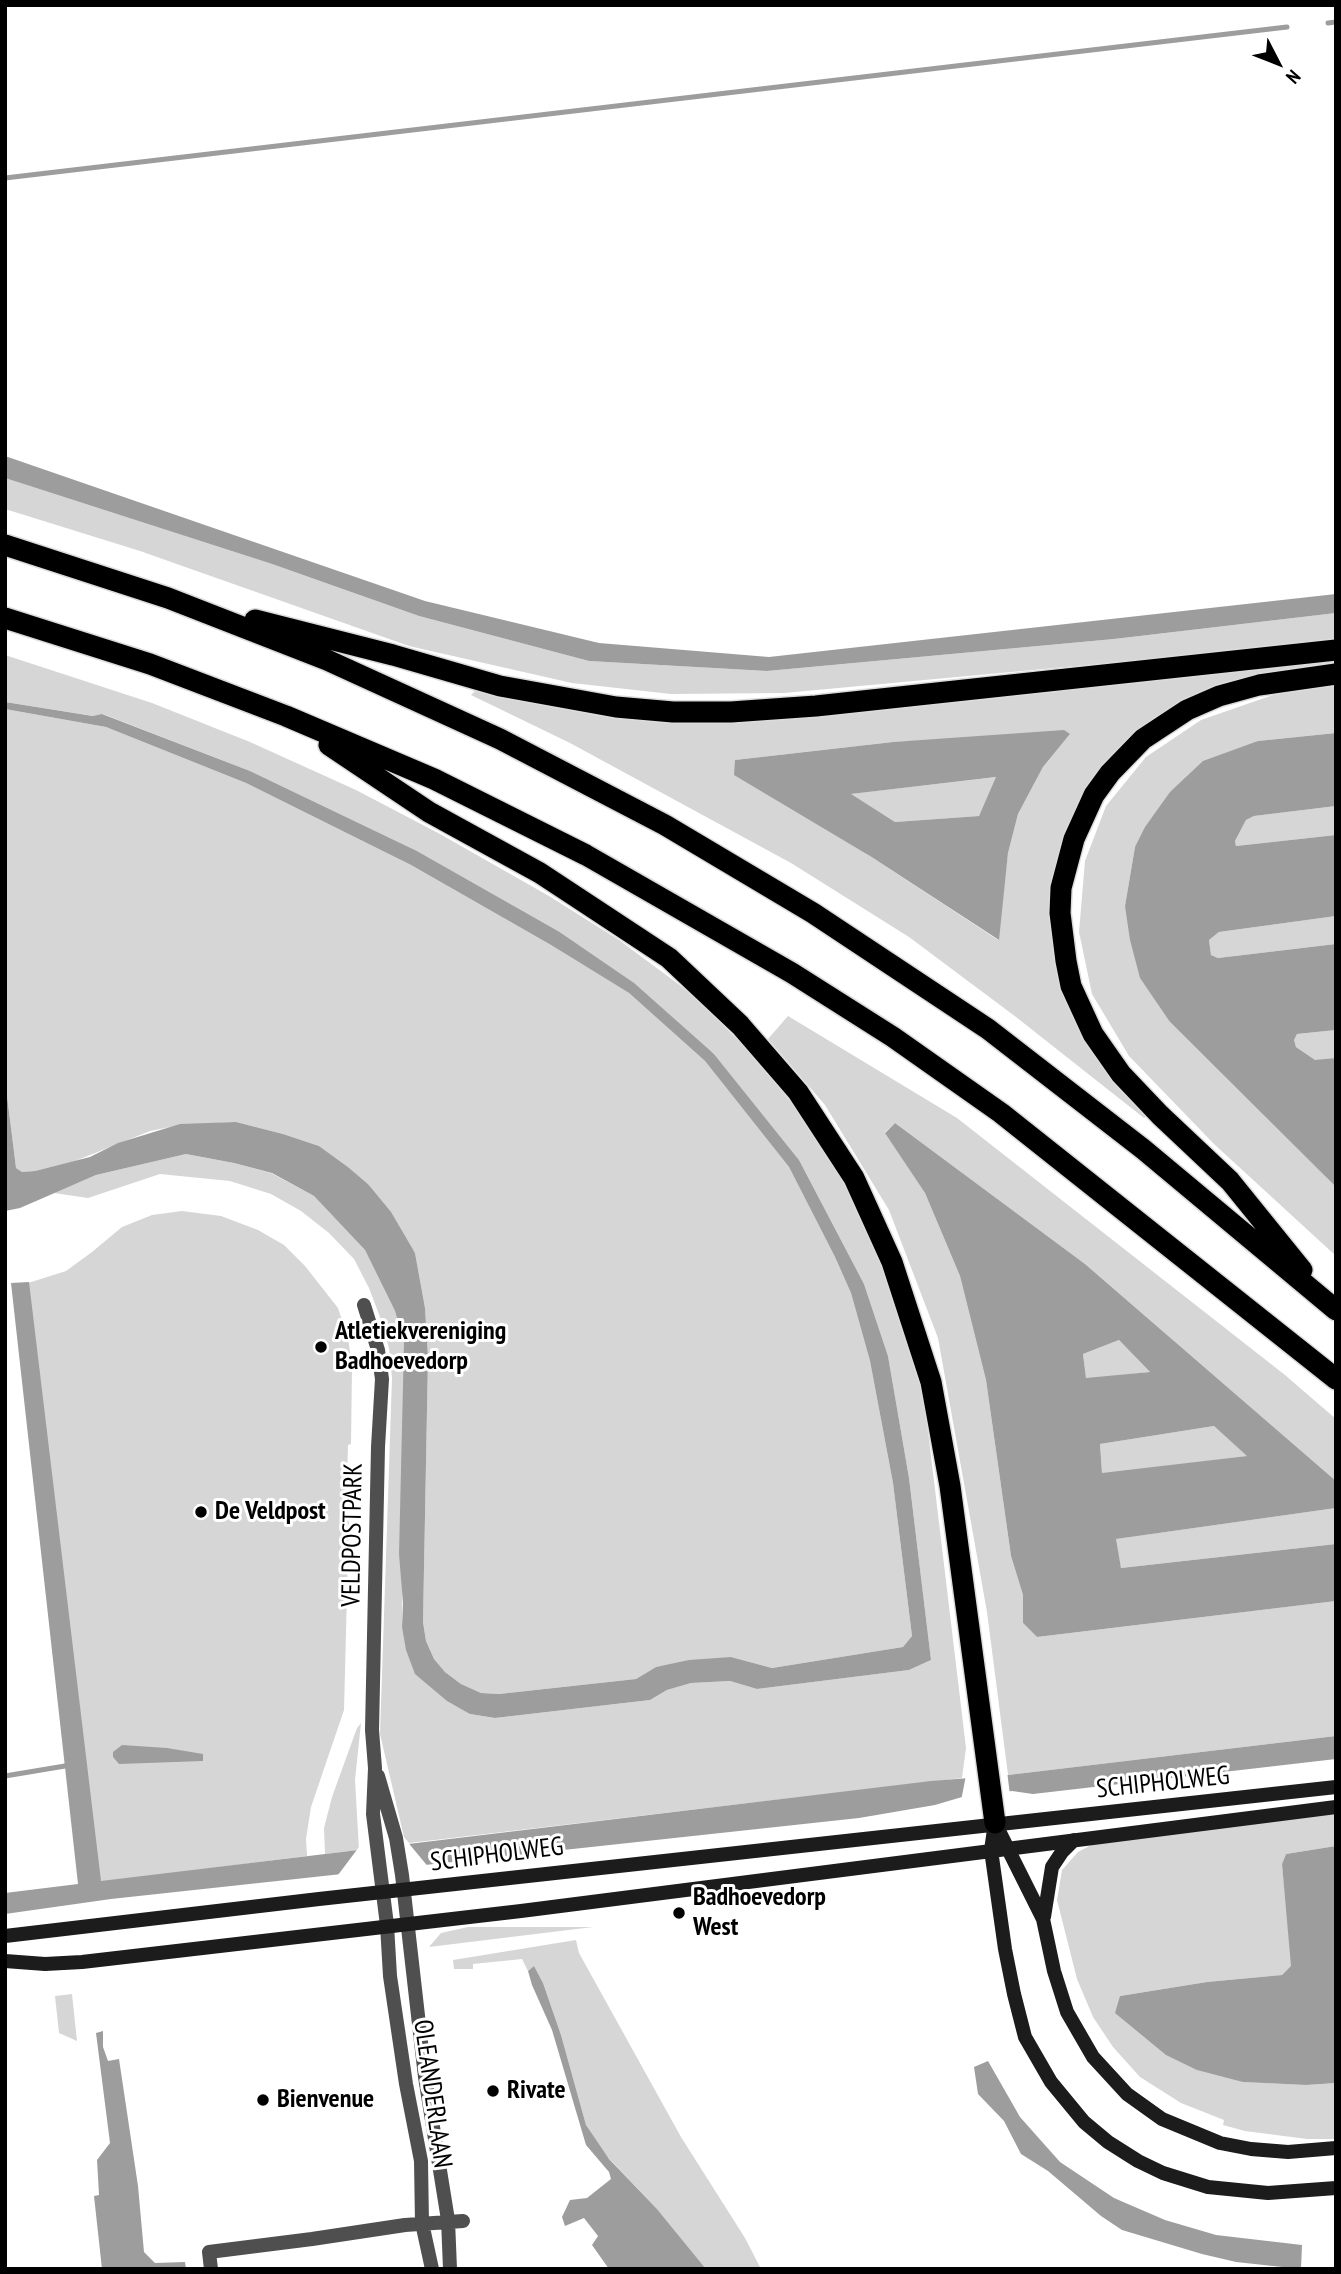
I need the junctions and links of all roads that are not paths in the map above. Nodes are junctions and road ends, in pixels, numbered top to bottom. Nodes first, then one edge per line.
1 (5, 545) edge
2 (168, 597) junction
3 (5, 618) edge
4 (1336, 650) edge
5 (1336, 674) edge
6 (286, 716) junction
7 (364, 1305) dead end
8 (1334, 1308) edge
9 (1336, 1379) edge
10 (375, 1768) junction
11 (1336, 1787) edge
12 (1336, 1807) edge
13 (994, 1818) junction
14 (1074, 1840) junction
15 (1008, 1849) junction
16 (991, 1850) junction
17 (403, 1883) junction
18 (381, 1885) junction
19 (1043, 1919) junction
20 (408, 1923) junction
21 (387, 1925) junction
22 (5, 1936) edge
23 (5, 1961) edge
24 (1336, 2148) edge
25 (1336, 2188) edge
26 (456, 2221) junction
27 (422, 2223) junction
28 (211, 2269) edge
29 (432, 2269) edge
30 (450, 2269) edge

1 - 2 highway
2 - 4 highway
2 - 8 highway
3 - 6 highway
5 - 8 highway
6 - 9 highway
6 - 13 highway
7 - 10 street, VELDPOSTPARK
10 - 17 street, VELDPOSTPARK
10 - 18 street, VELDPOSTPARK
11 - 13 main road, SCHIPHOLWEG
12 - 14 main road, SCHIPHOLWEG
13 - 15 main road
13 - 16 main road
13 - 17 main road, SCHIPHOLWEG
14 - 15 main road, SCHIPHOLWEG
14 - 19 main road
15 - 16 main road, SCHIPHOLWEG
15 - 19 main road
16 - 20 main road, SCHIPHOLWEG
16 - 25 main road
17 - 18 main road, SCHIPHOLWEG
17 - 20 street, OLEANDERLAAN
18 - 21 street, OLEANDERLAAN
18 - 22 main road, SCHIPHOLWEG
19 - 24 main road
20 - 21 main road, SCHIPHOLWEG
20 - 26 street, OLEANDERLAAN
21 - 23 main road, SCHIPHOLWEG
21 - 27 street, OLEANDERLAAN
26 - 27 street
26 - 30 street, OLEANDERLAAN
27 - 28 street
27 - 29 street, OLEANDERLAAN

